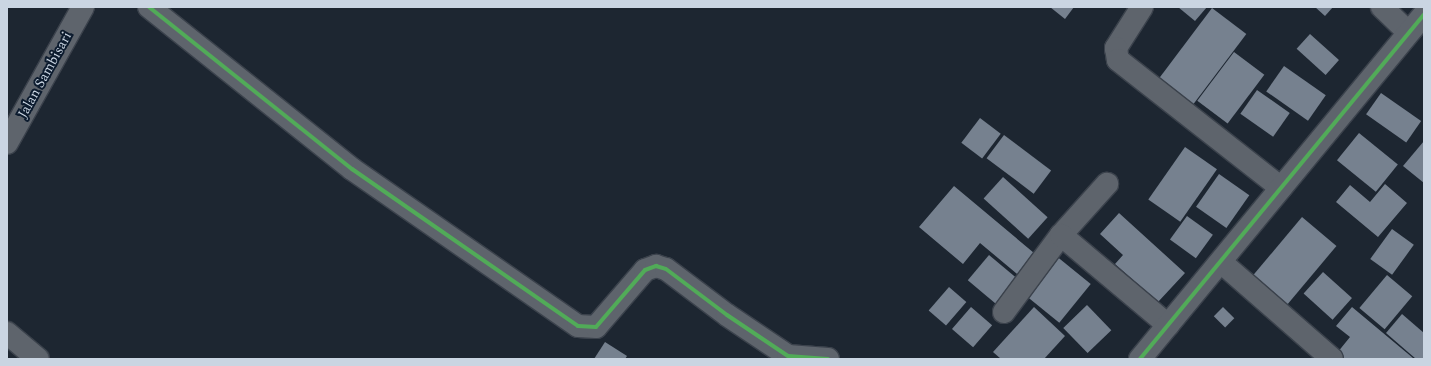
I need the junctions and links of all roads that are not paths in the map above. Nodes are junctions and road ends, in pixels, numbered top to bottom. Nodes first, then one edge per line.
1 (83, 7) edge
2 (150, 7) edge
3 (1142, 7) edge
4 (1382, 7) edge
5 (1424, 15) edge
6 (1408, 32) junction
7 (7, 143) edge
8 (1107, 184) dead end
9 (1281, 188) junction
10 (1061, 236) junction
11 (1220, 262) junction
12 (1004, 312) dead end
13 (1168, 325) junction
14 (7, 333) edge
15 (38, 359) edge
16 (828, 359) edge
17 (1140, 359) edge
18 (1332, 359) edge

1 - 7 street, Jalan Sambisari
2 - 16 street
3 - 9 street
4 - 6 street
5 - 6 street
6 - 9 street
8 - 10 street
9 - 11 street
10 - 12 street
10 - 13 street
11 - 13 street
11 - 18 street
13 - 17 street
14 - 15 street

